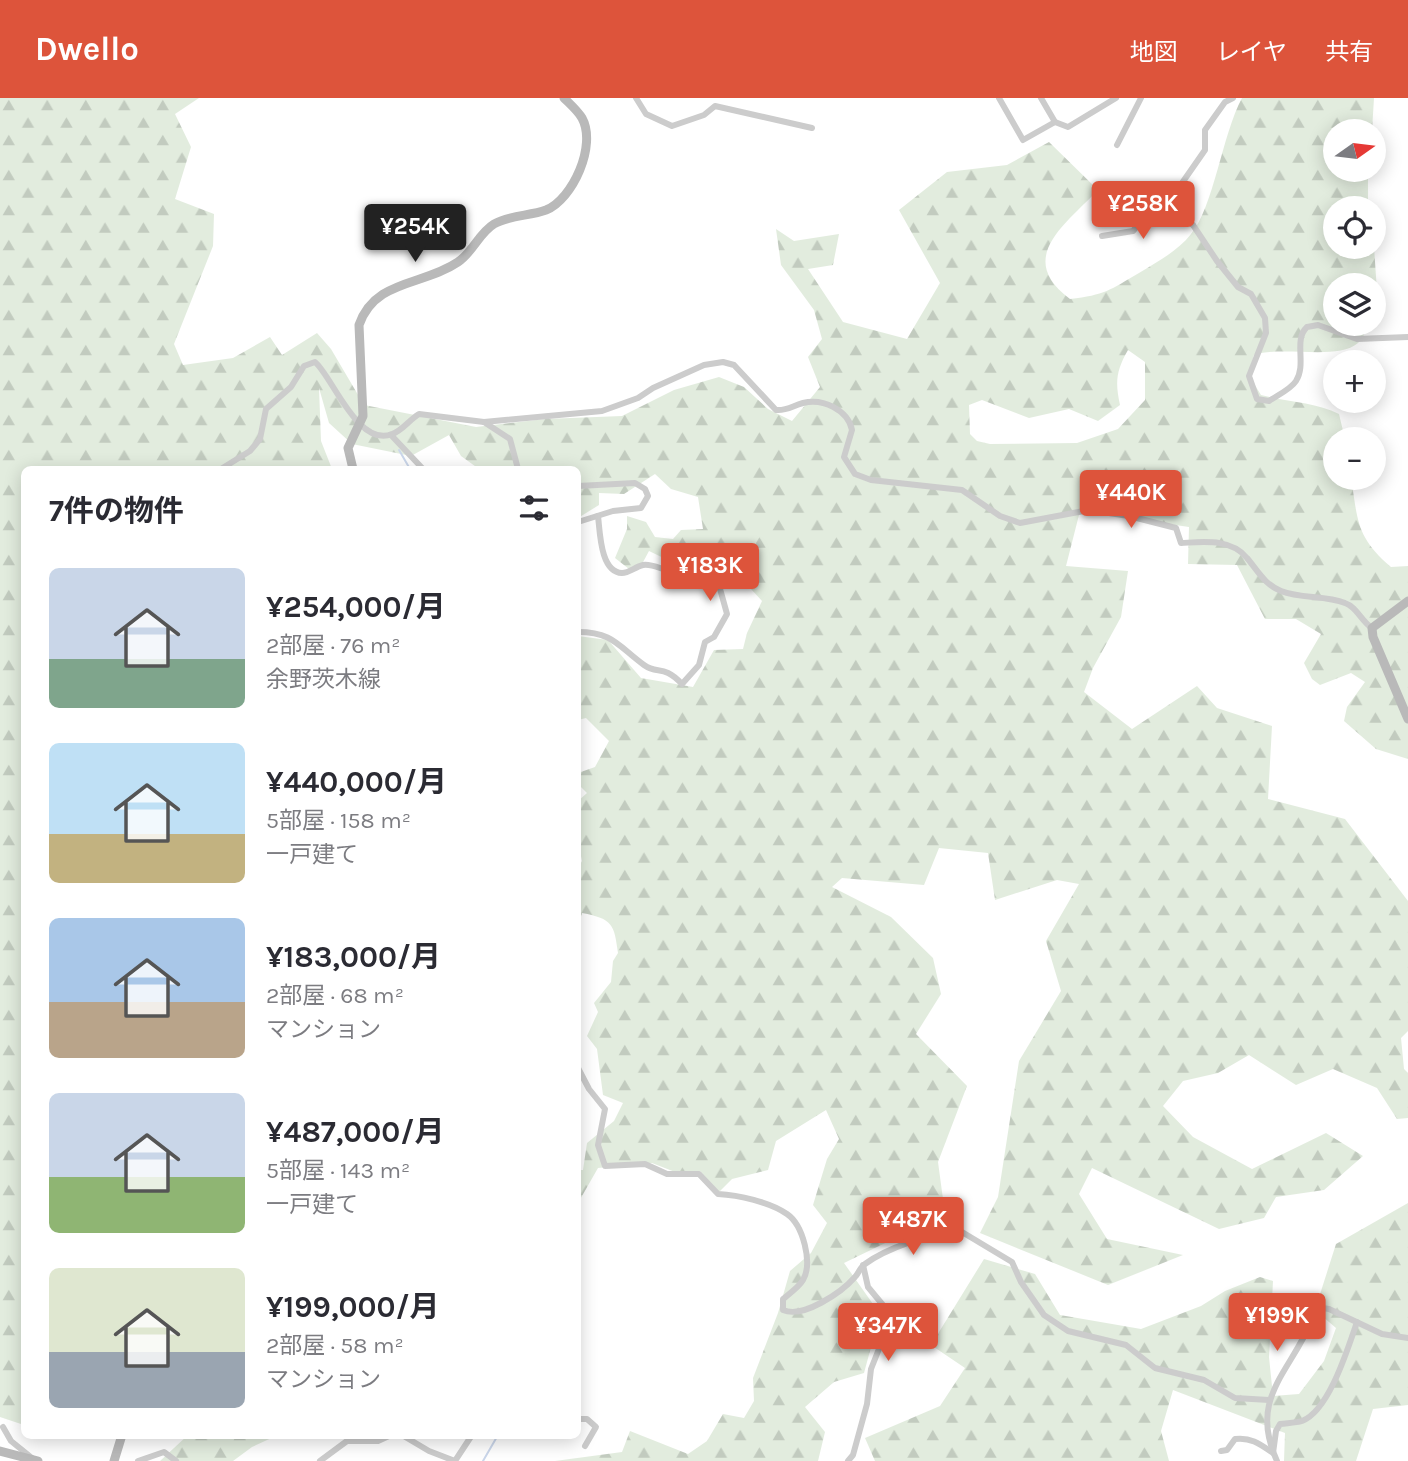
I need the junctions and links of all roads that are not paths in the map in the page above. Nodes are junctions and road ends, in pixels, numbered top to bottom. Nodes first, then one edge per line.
1 (565, 98) edge
2 (636, 98) edge
3 (999, 98) edge
4 (1042, 98) edge
5 (1116, 98) edge
6 (1140, 98) edge
7 (1233, 98) edge
8 (1055, 122) junction
9 (812, 128) dead end
10 (1117, 145) dead end
11 (1166, 205) junction
12 (1102, 236) dead end
13 (1408, 337) edge
14 (484, 422) junction
15 (361, 423) junction
16 (391, 435) junction
17 (226, 466) edge
18 (352, 466) edge
19 (420, 466) edge
20 (517, 466) edge
21 (581, 486) edge
22 (598, 516) junction
23 (581, 521) edge
24 (1408, 601) edge
25 (1373, 628) junction
26 (581, 632) edge
27 (1408, 719) edge
28 (581, 1074) edge
29 (863, 1265) junction
30 (1274, 1300) dead end
31 (1312, 1320) dead end
32 (1357, 1322) junction
33 (1408, 1338) edge
34 (1269, 1401) junction
35 (581, 1419) edge
36 (3, 1427) dead end
37 (121, 1439) edge
38 (382, 1439) edge
39 (409, 1439) edge
40 (469, 1439) edge
41 (585, 1446) dead end
42 (0, 1451) edge
43 (1222, 1451) dead end
44 (1273, 1453) junction
45 (36, 1460) edge
46 (114, 1461) edge
47 (138, 1461) edge
48 (176, 1461) edge
49 (320, 1461) edge
50 (455, 1461) edge
51 (848, 1461) edge
52 (1277, 1461) edge

1 - 15 main road
2 - 9 street
3 - 8 street
4 - 8 street
5 - 8 street
6 - 10 street
7 - 11 street
11 - 12 street
11 - 13 street
14 - 16 street
14 - 20 street
14 - 25 street
15 - 16 street
15 - 17 street
15 - 18 main road
16 - 19 street
21 - 22 street
22 - 23 street
22 - 26 street
24 - 25 main road
25 - 27 main road
28 - 29 street
29 - 34 street
29 - 51 street
30 - 32 street
31 - 34 street
32 - 33 street
32 - 44 street
34 - 44 street
35 - 41 street
36 - 45 street
37 - 46 main road
38 - 49 street
39 - 50 street
40 - 50 street
42 - 45 main road
43 - 44 street
44 - 52 street
47 - 48 street

